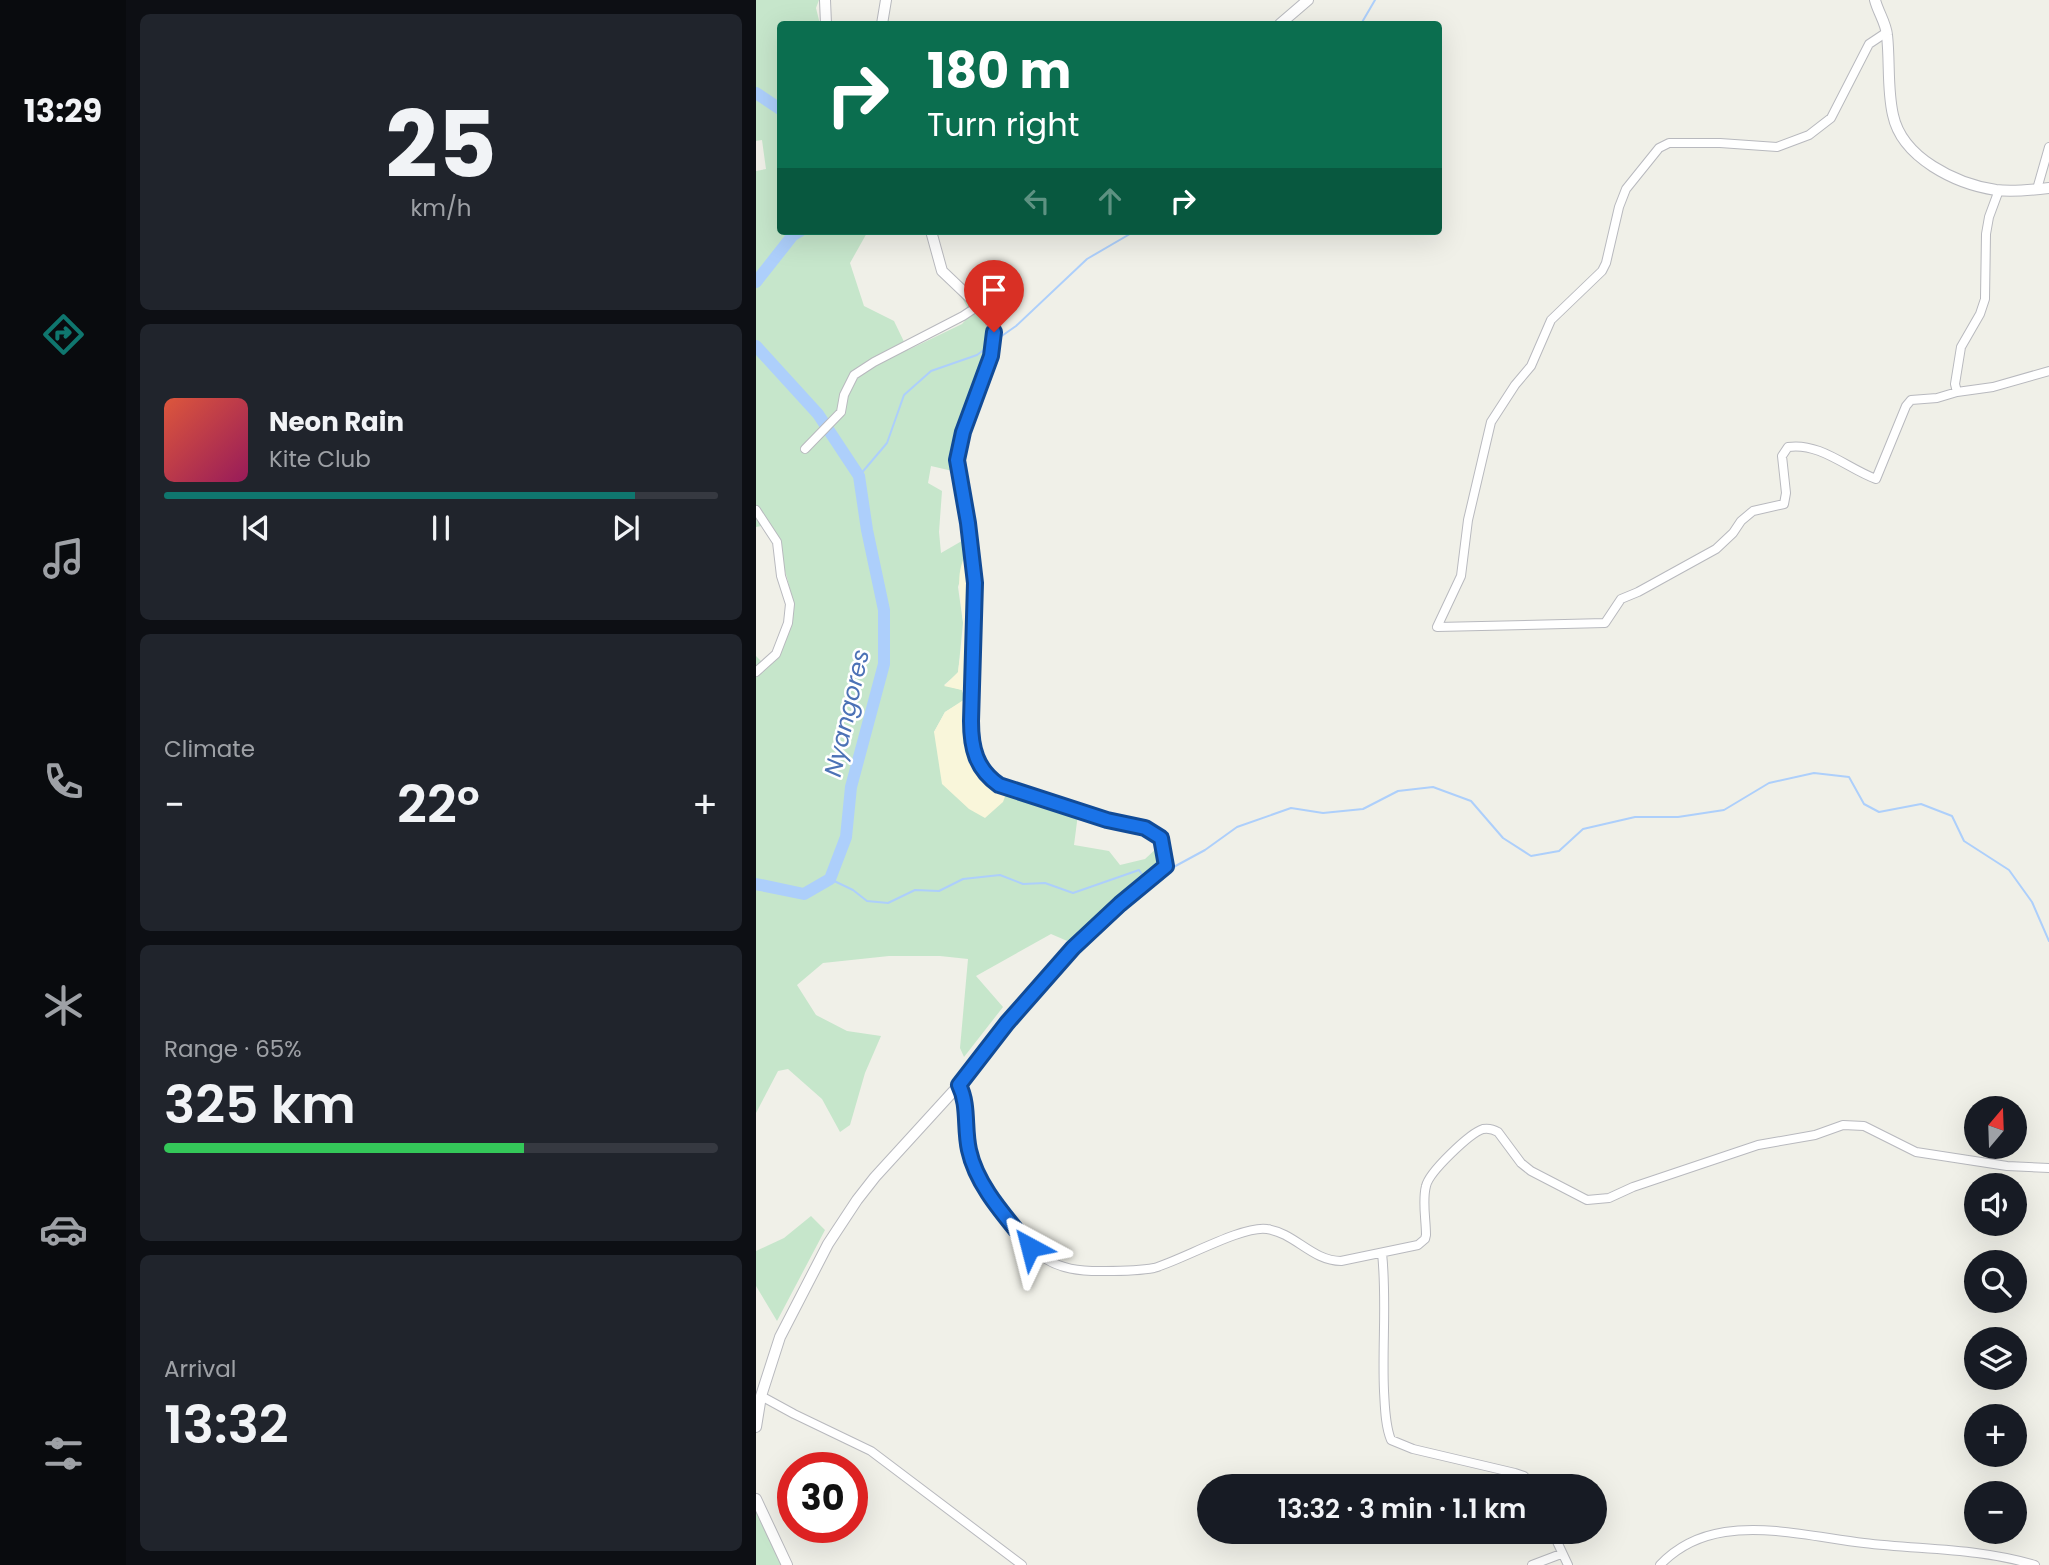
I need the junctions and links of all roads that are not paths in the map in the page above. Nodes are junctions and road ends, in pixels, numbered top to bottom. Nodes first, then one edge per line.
1 (825, 0) edge
2 (886, 0) edge
3 (1308, 0) edge
4 (1875, 0) edge
5 (826, 21) edge
6 (882, 21) edge
7 (1284, 21) edge
8 (1887, 32) junction
9 (2049, 147) edge
10 (2049, 188) edge
11 (2036, 189) junction
12 (1999, 190) junction
13 (932, 235) edge
14 (975, 303) junction
15 (2049, 372) edge
16 (1957, 391) junction
17 (804, 449) dead end
18 (756, 510) edge
19 (756, 672) edge
20 (959, 1085) junction
21 (2049, 1168) edge
22 (1382, 1253) junction
23 (761, 1396) junction
24 (756, 1427) edge
25 (1515, 1474) edge
26 (756, 1499) edge
27 (1557, 1544) edge
28 (1561, 1554) junction
29 (787, 1565) edge
30 (1022, 1565) edge
31 (1532, 1565) edge
32 (1567, 1565) edge
33 (1660, 1565) edge
34 (2035, 1565) edge

1 - 5 street
2 - 6 street
3 - 7 street
4 - 8 street
8 - 12 street
8 - 16 street
9 - 11 street
10 - 11 street
11 - 12 street
12 - 16 street
13 - 14 street
14 - 17 street
14 - 20 street
15 - 16 street
18 - 19 street
20 - 22 street
20 - 23 street
21 - 22 street
22 - 25 street
23 - 24 street
23 - 30 street
26 - 29 street
27 - 28 street
28 - 31 street
28 - 32 street
33 - 34 street

